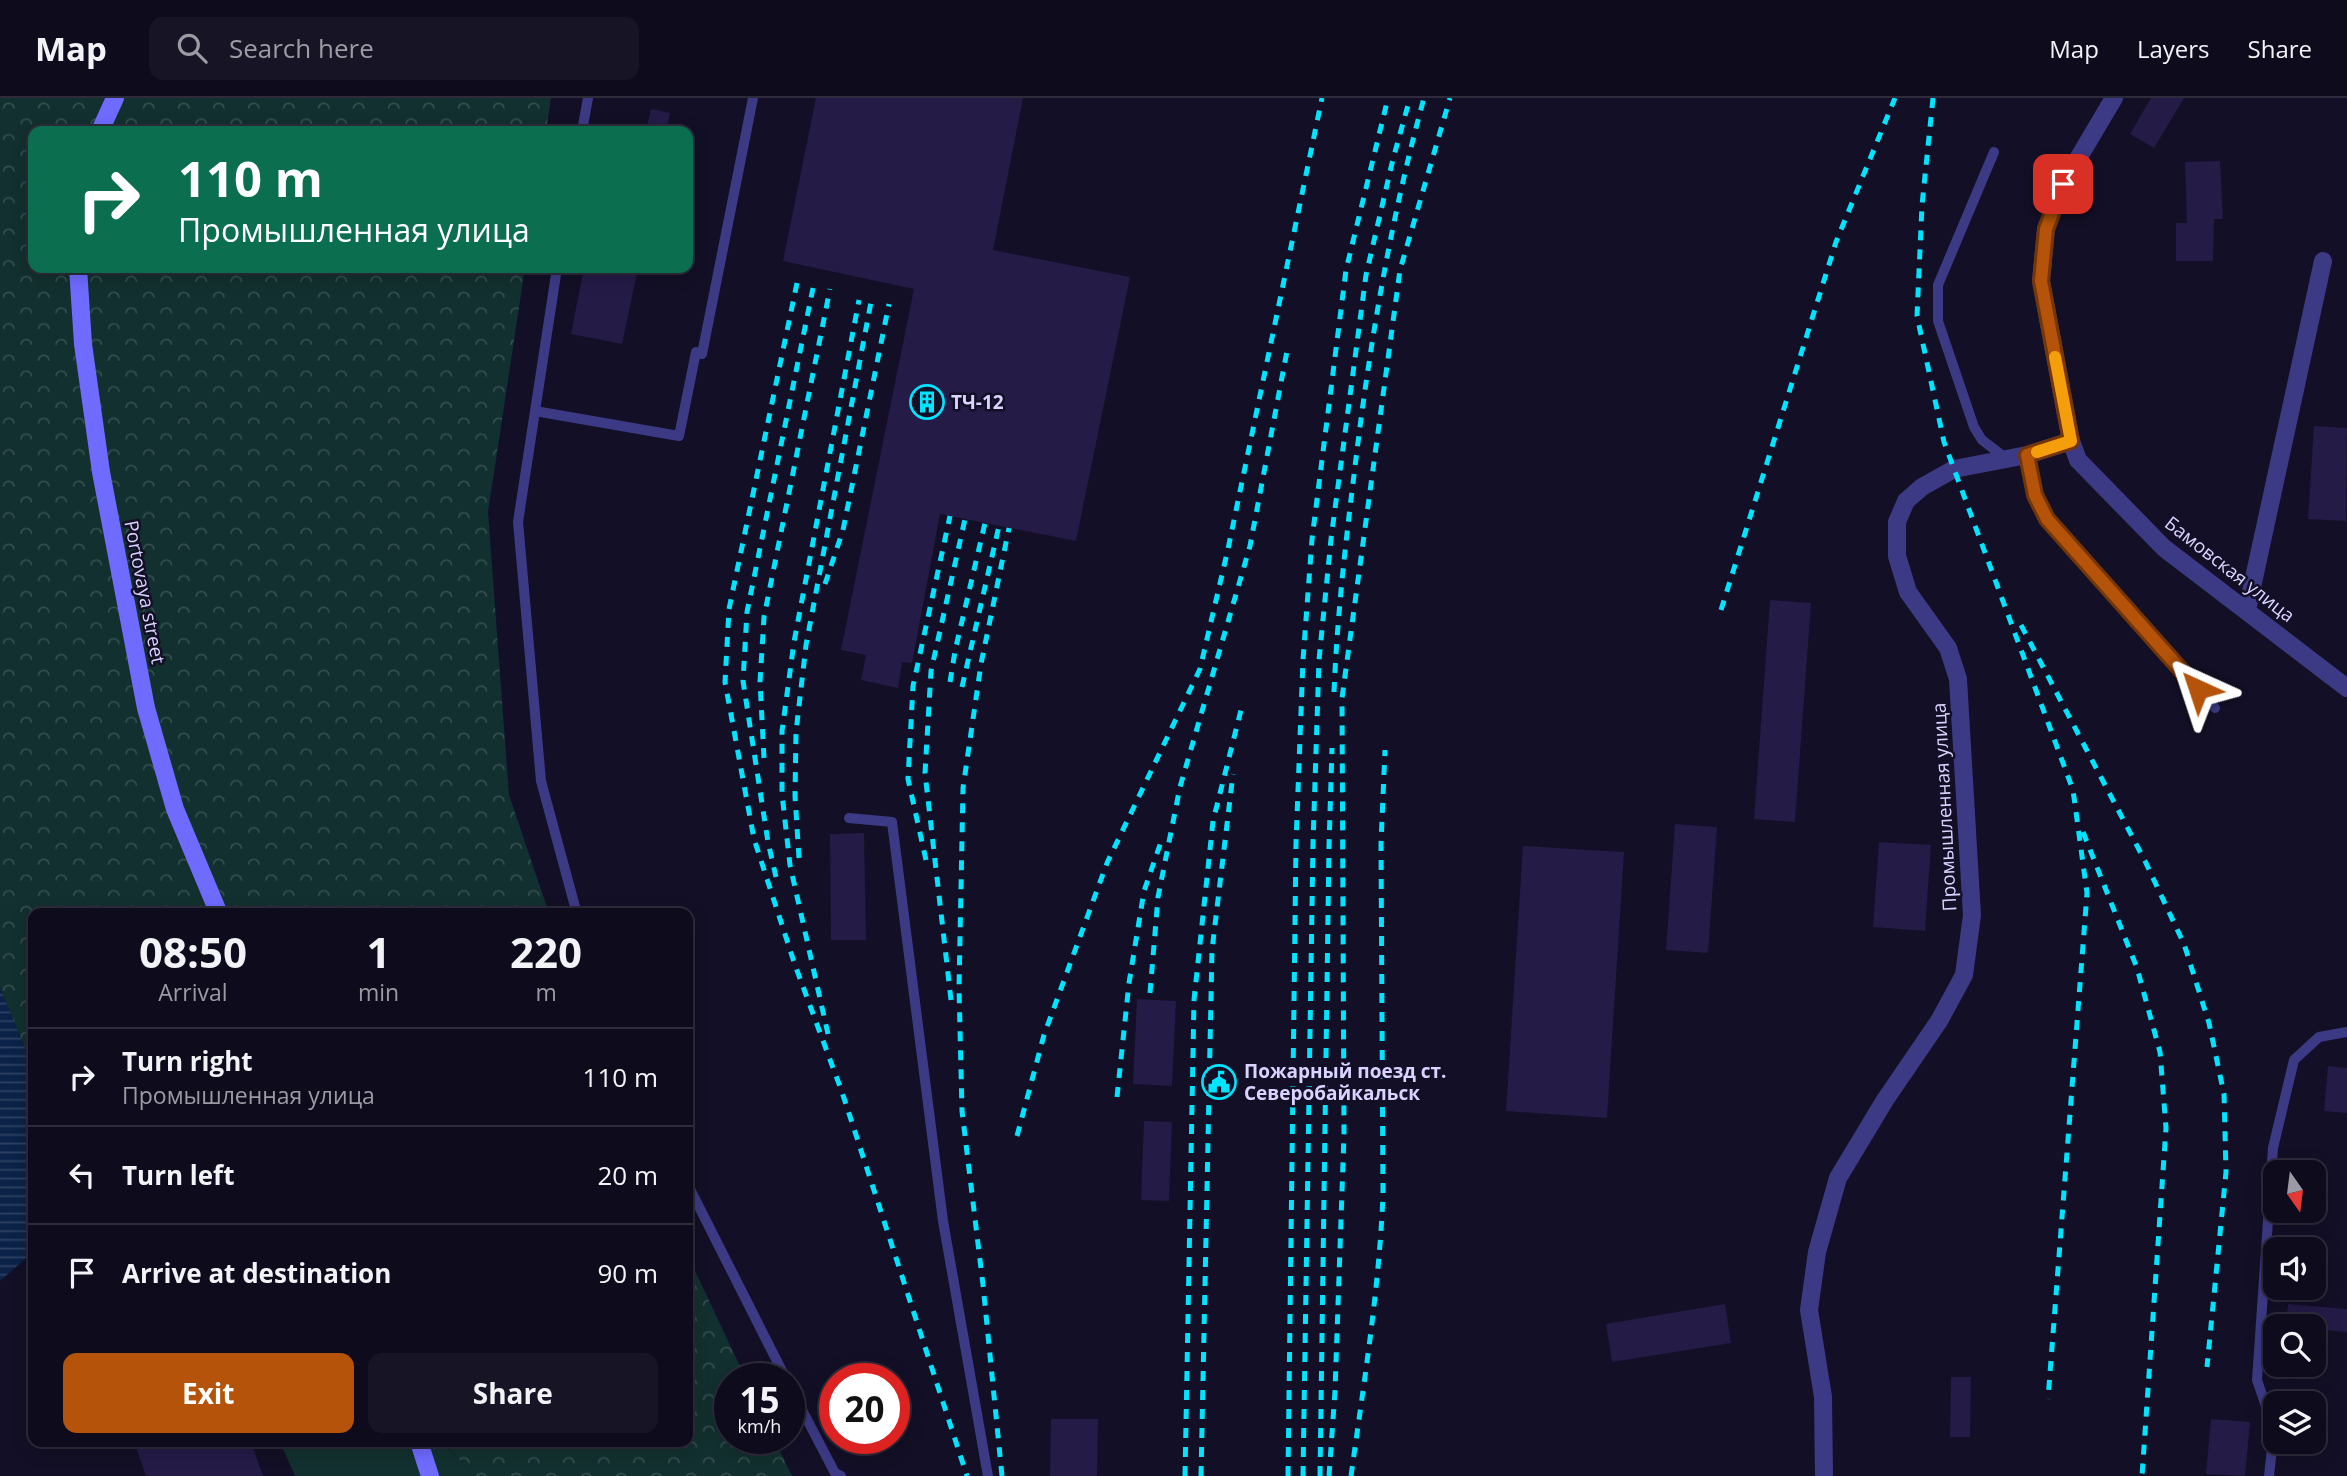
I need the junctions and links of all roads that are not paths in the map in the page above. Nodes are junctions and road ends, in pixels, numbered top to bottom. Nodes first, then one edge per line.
1 (116, 98) edge
2 (588, 98) edge
3 (754, 98) edge
4 (2114, 98) edge
5 (102, 126) edge
6 (583, 126) edge
7 (1994, 152) dead end
8 (2323, 261) dead end
9 (78, 273) edge
10 (556, 273) edge
11 (535, 411) junction
12 (2071, 441) junction
13 (2027, 455) junction
14 (2007, 459) junction
15 (2246, 610) junction
16 (2347, 688) edge
17 (2215, 708) dead end
18 (849, 818) dead end
19 (216, 908) edge
20 (576, 908) edge
21 (2347, 1032) edge
22 (693, 1195) edge
23 (778, 1363) edge
24 (805, 1416) edge
25 (421, 1447) edge
26 (836, 1475) edge
27 (430, 1476) edge
28 (988, 1476) edge
29 (1824, 1476) edge
30 (2269, 1476) edge

1 - 5 main road
2 - 6 lane
3 - 11 lane
4 - 12 street, Бамовская улица
7 - 14 lane
8 - 15 street
9 - 19 main road, Portovaya street
10 - 11 lane
11 - 20 lane
12 - 13 street, Промышленная улица
12 - 15 street, Бамовская улица
13 - 14 street, Промышленная улица
13 - 17 lane
14 - 29 street, Промышленная улица
15 - 16 street, Бамовская улица
18 - 28 lane
21 - 30 lane
22 - 23 lane
24 - 26 lane
25 - 27 main road

